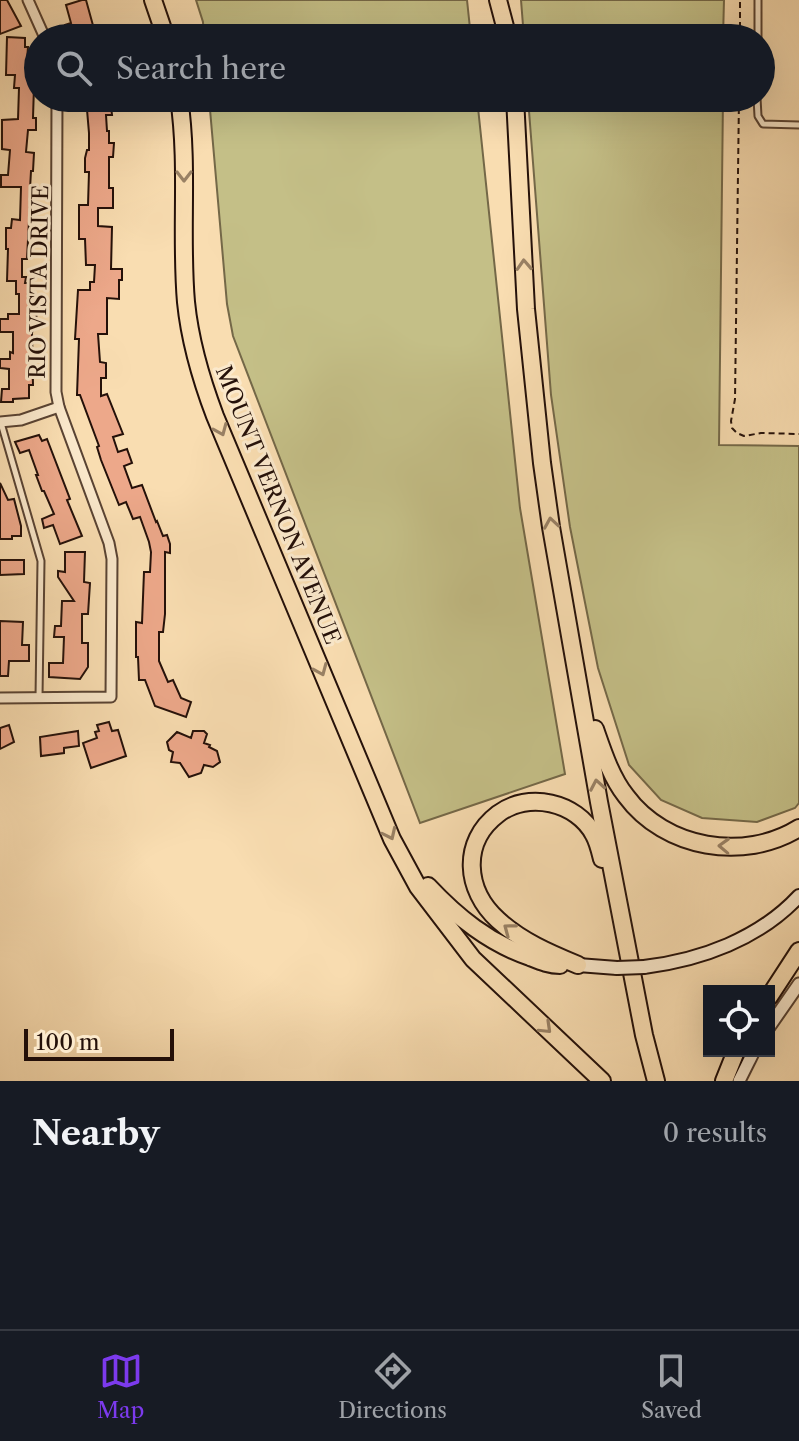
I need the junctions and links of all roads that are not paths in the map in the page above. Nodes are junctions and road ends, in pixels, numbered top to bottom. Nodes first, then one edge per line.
1 (28, 0) edge
2 (153, 0) edge
3 (498, 0) edge
4 (758, 0) edge
5 (39, 24) edge
6 (161, 24) edge
7 (504, 24) edge
8 (758, 24) edge
9 (57, 112) edge
10 (181, 112) edge
11 (516, 112) edge
12 (758, 112) edge
13 (799, 125) edge
14 (59, 407) junction
15 (0, 421) edge
16 (564, 600) junction
17 (39, 697) junction
18 (0, 698) edge
19 (799, 828) edge
20 (406, 862) junction
21 (799, 896) edge
22 (799, 951) edge
23 (578, 965) junction
24 (799, 984) edge
25 (775, 988) edge
26 (775, 1018) edge
27 (734, 1057) edge
28 (751, 1057) edge
29 (602, 1081) edge
30 (644, 1081) edge
31 (656, 1081) edge
32 (724, 1081) edge
33 (739, 1081) edge

1 - 5 street
2 - 6 highway
3 - 7 highway
4 - 8 lane
9 - 14 street, RIO VISTA DRIVE
10 -> 20 highway, MOUNT VERNON AVENUE
16 -> 11 highway
12 - 13 lane
14 - 15 street
14 - 17 street, RIO VISTA DRIVE
15 - 17 lane
19 -> 16 highway
31 -> 16 highway
17 - 18 street
20 - 23 highway
20 -> 29 highway
21 - 23 main road, bridge
22 - 25 highway
23 -> 30 highway
24 - 26 street
27 - 32 highway
28 - 33 street

